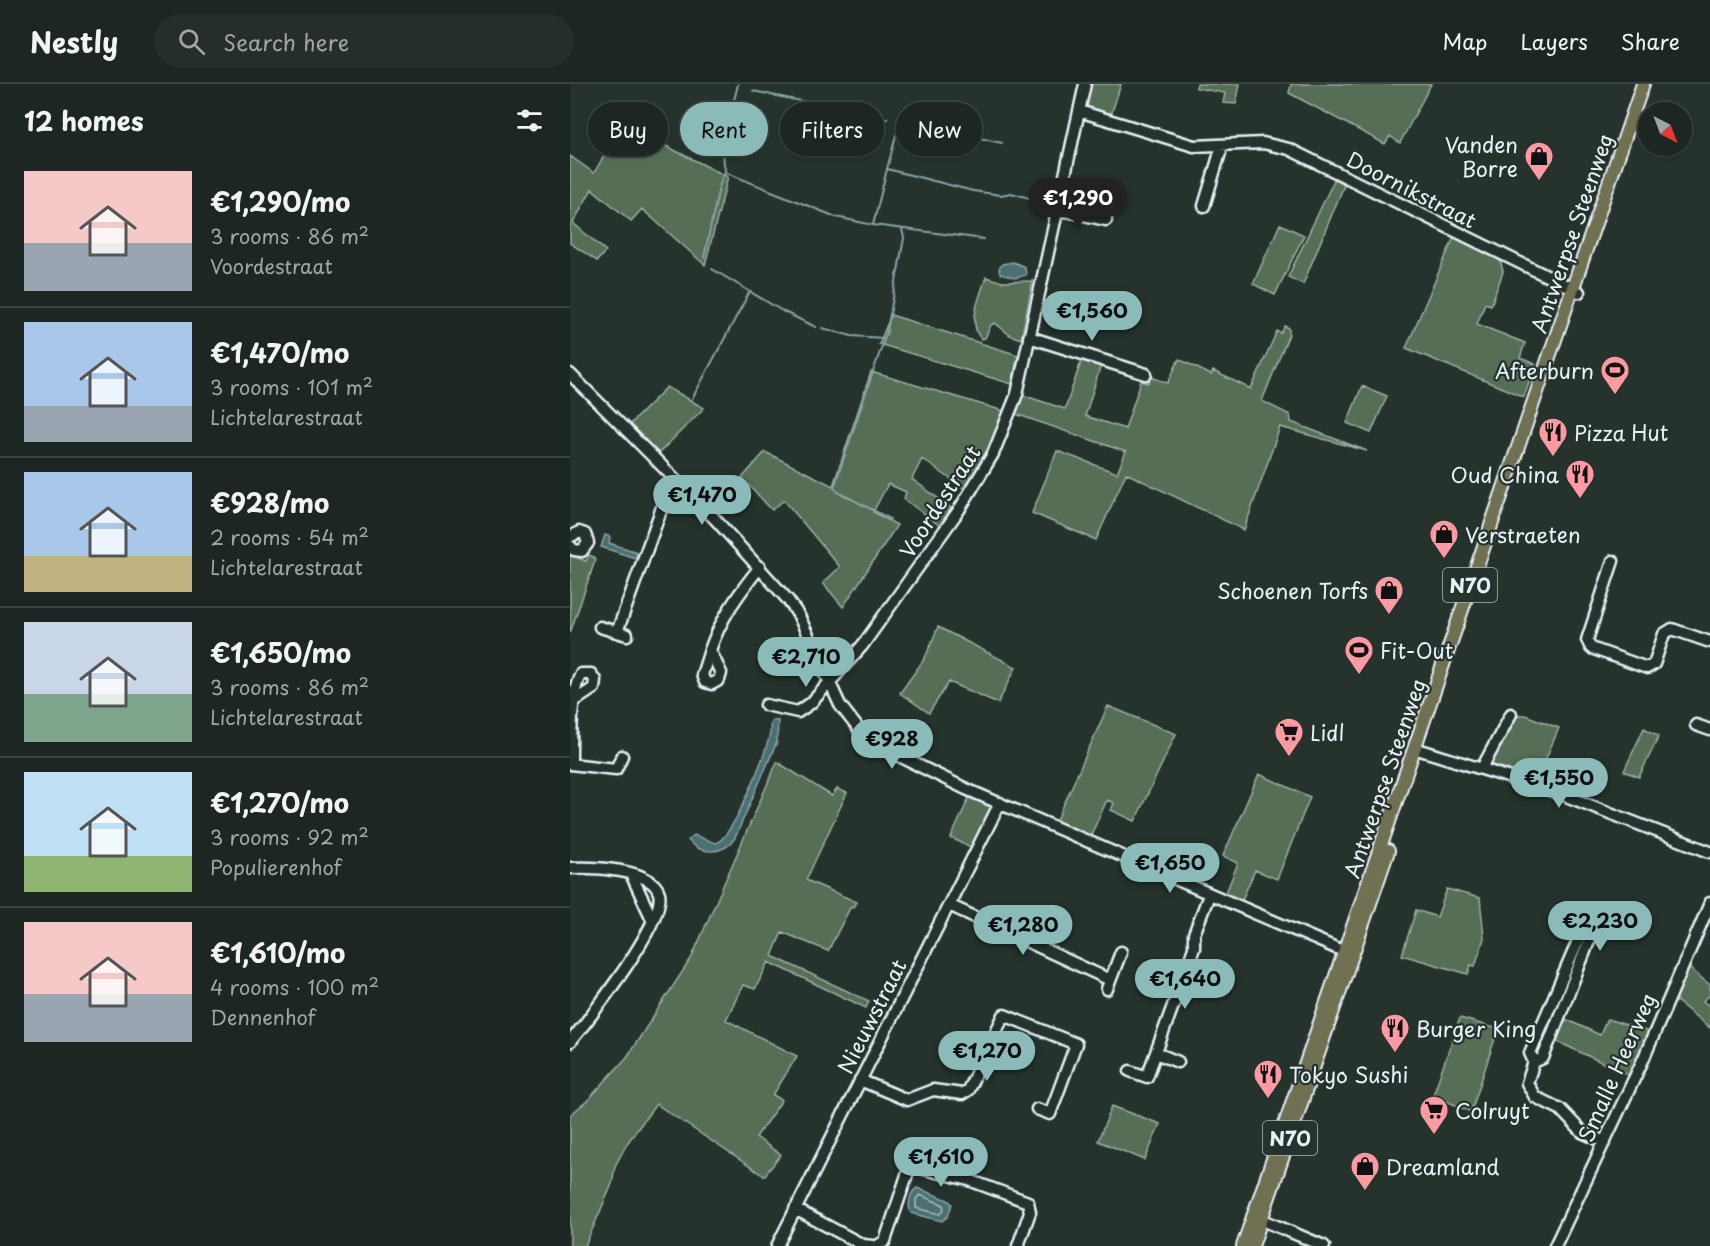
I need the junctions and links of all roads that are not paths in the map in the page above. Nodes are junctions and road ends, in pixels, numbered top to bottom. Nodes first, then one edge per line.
1 (1085, 84) edge
2 (1643, 84) edge
3 (1651, 84) edge
4 (1079, 111) junction
5 (1222, 146) junction
6 (1204, 206) dead end
7 (1057, 209) junction
8 (1106, 220) dead end
9 (1576, 291) junction
10 (1029, 337) junction
11 (570, 374) edge
12 (1146, 374) dead end
13 (673, 477) junction
14 (571, 534) edge
15 (570, 546) edge
16 (1613, 561) dead end
17 (760, 567) junction
18 (600, 627) dead end
19 (1710, 642) edge
20 (710, 650) dead end
21 (829, 684) junction
22 (573, 702) dead end
23 (766, 705) dead end
24 (1511, 714) dead end
25 (1696, 725) dead end
26 (1710, 730) edge
27 (1418, 749) junction
28 (622, 756) dead end
29 (571, 764) edge
30 (1482, 768) junction
31 (1000, 803) junction
32 (1710, 852) edge
33 (570, 868) edge
34 (631, 874) junction
35 (1209, 896) junction
36 (1710, 903) edge
37 (949, 905) junction
38 (652, 920) junction
39 (1121, 952) dead end
40 (1349, 954) junction
41 (1561, 997) junction
42 (570, 1042) edge
43 (1156, 1053) junction
44 (1178, 1062) dead end
45 (1130, 1071) dead end
46 (860, 1080) junction
47 (1037, 1109) dead end
48 (1605, 1142) junction
49 (795, 1209) junction
50 (1257, 1217) junction
51 (777, 1246) edge
52 (863, 1246) edge
53 (875, 1246) edge
54 (1018, 1246) edge
55 (1243, 1246) edge
56 (1252, 1246) edge
57 (1324, 1246) edge
58 (1555, 1246) edge

1 - 4 street, Voordestraat
2 - 9 main road, Antwerpse Steenweg / N70
3 - 9 main road, Antwerpse Steenweg / N70
4 - 5 street, Doornikstraat
4 - 7 street, Voordestraat
5 - 6 street
5 - 9 street, Doornikstraat
7 - 8 street
7 - 10 street, Voordestraat
9 - 27 main road, Antwerpse Steenweg / N70
10 - 12 street
10 - 21 street, Voordestraat
11 - 13 street
13 - 17 street
13 - 18 street
14 - 15 street
16 - 19 street
17 - 20 street
17 - 21 street
21 - 23 street, Voordestraat
21 - 31 street
22 - 29 street
24 - 30 street
25 - 26 street
27 - 30 street
27 - 40 main road, Antwerpse Steenweg / N70
28 - 29 street
30 - 32 street
31 - 35 street
31 - 37 street, Nieuwstraat
33 - 34 street
34 - 38 street
34 - 38 street
35 - 40 street
35 - 43 street
36 - 48 street, Smalle Heerweg
37 - 39 street
37 - 46 street, Nieuwstraat
38 - 42 street
40 - 50 main road, Antwerpse Steenweg / N70
41 - 41 street
41 - 48 street
43 - 44 street
43 - 45 street
46 - 47 street
46 - 49 street, Nieuwstraat
48 - 58 street, Smalle Heerweg
49 - 51 street, Nieuwstraat
49 - 52 street
50 - 55 main road, Antwerpse Steenweg / N70
50 - 56 main road, Antwerpse Steenweg / N70
50 - 57 street
52 - 53 street
53 - 54 street

